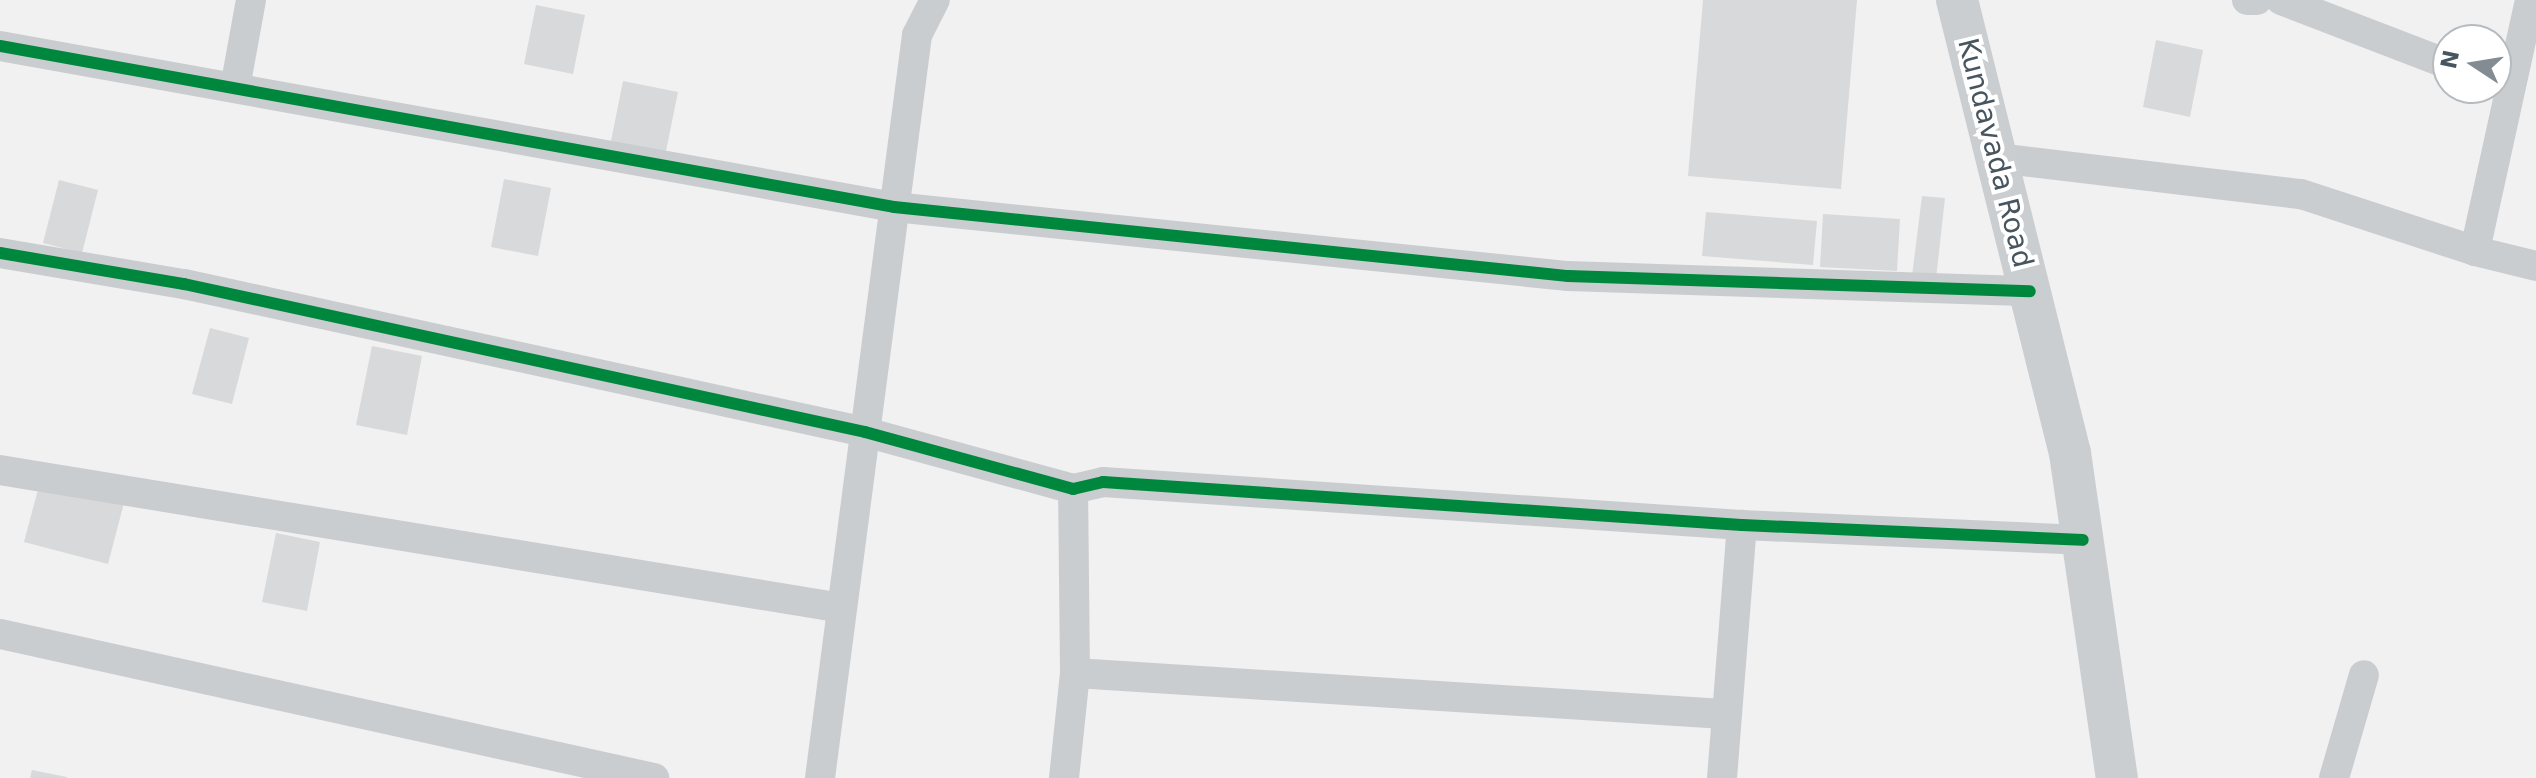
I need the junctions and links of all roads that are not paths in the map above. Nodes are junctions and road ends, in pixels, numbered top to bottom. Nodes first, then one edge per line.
1 (251, 0) edge
2 (935, 0) edge
3 (2247, 0) edge
4 (2257, 0) edge
5 (2281, 0) edge
6 (2530, 0) edge
7 (1960, 1) edge
8 (0, 46) edge
9 (2512, 55) edge
10 (2432, 58) edge
11 (235, 88) junction
12 (2500, 104) edge
13 (1997, 158) junction
14 (894, 207) junction
15 (2475, 251) junction
16 (0, 253) edge
17 (2536, 266) edge
18 (2030, 291) junction
19 (865, 432) junction
20 (0, 470) edge
21 (1073, 489) junction
22 (1742, 525) junction
23 (2083, 540) junction
24 (842, 608) junction
25 (0, 634) edge
26 (1075, 673) junction
27 (2364, 675) dead end
28 (1724, 714) junction
29 (654, 778) edge
30 (820, 778) edge
31 (1064, 778) edge
32 (1722, 778) edge
33 (2117, 778) edge
34 (2334, 778) edge

1 - 11 street
2 - 14 street
3 - 4 street
5 - 10 street
6 - 9 street
7 - 13 street, Kundavada Road
8 - 11 street
11 - 14 street
12 - 15 street
13 - 15 street
13 - 18 street, Kundavada Road
14 - 18 street
14 - 19 street
15 - 17 street
16 - 19 street
18 - 23 street, Kundavada Road
19 - 21 street
19 - 24 street
20 - 24 street
21 - 22 street
21 - 26 street
22 - 23 street
22 - 28 street
23 - 33 street, Kundavada Road
24 - 30 street
25 - 29 street
26 - 28 street
26 - 31 street
27 - 34 street
28 - 32 street

